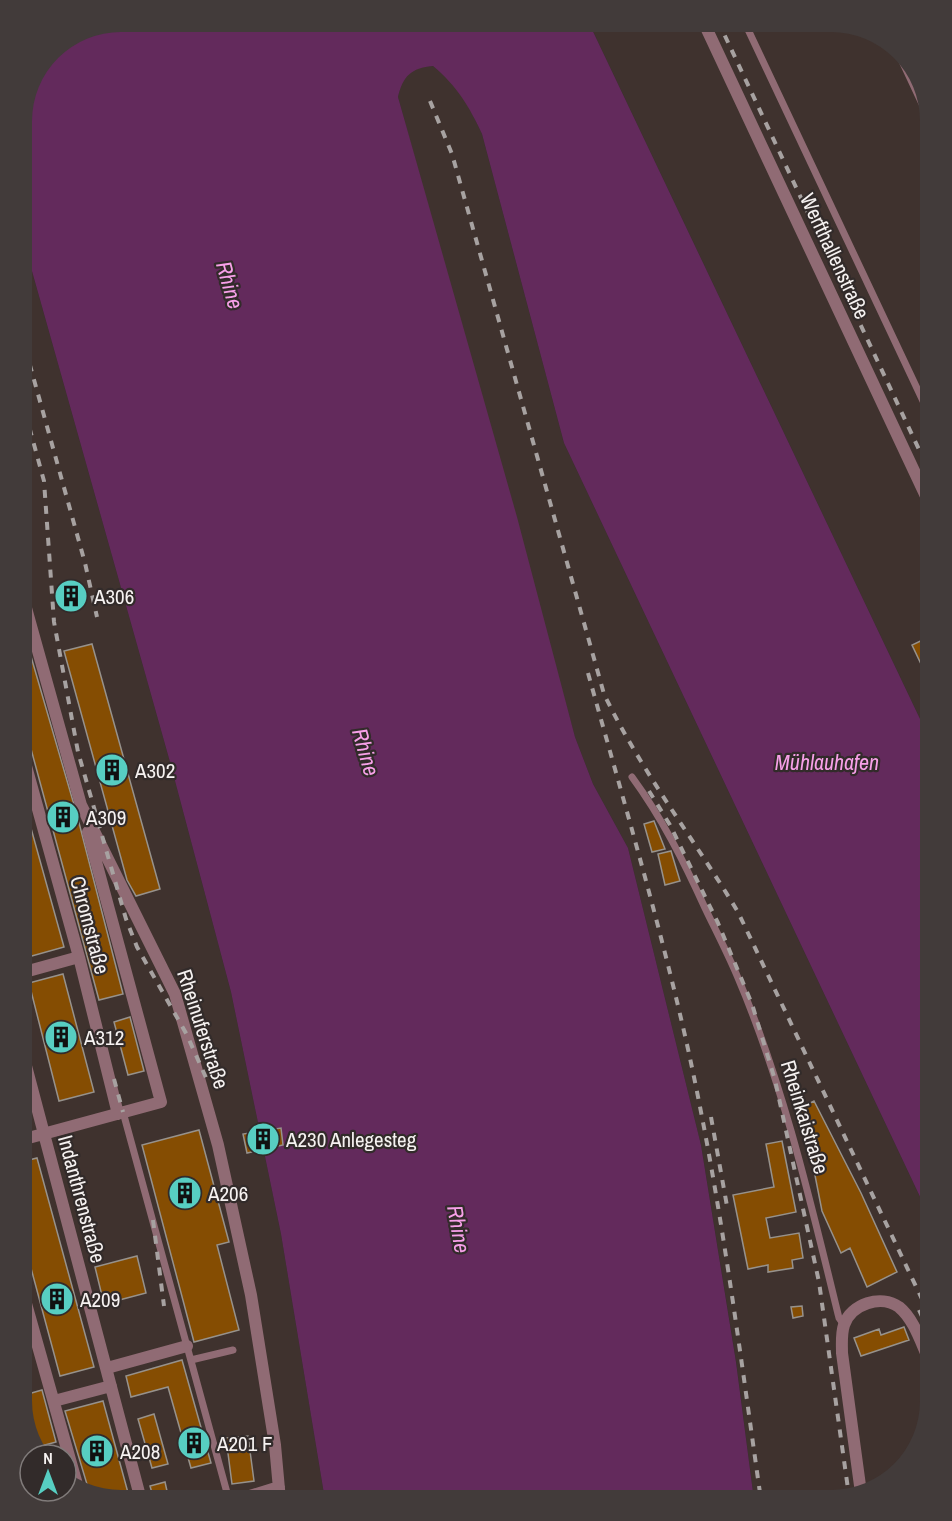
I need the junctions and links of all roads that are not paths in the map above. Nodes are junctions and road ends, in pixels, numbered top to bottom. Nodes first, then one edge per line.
1 (708, 32) edge
2 (749, 32) edge
3 (920, 395) edge
4 (920, 484) edge
5 (32, 629) edge
6 (632, 777) dead end
7 (32, 788) edge
8 (81, 805) junction
9 (79, 957) junction
10 (32, 970) edge
11 (32, 1086) edge
12 (120, 1113) junction
13 (45, 1133) junction
14 (32, 1137) edge
15 (32, 1324) edge
16 (844, 1325) junction
17 (920, 1341) edge
18 (187, 1346) junction
19 (233, 1350) dead end
20 (191, 1360) junction
21 (107, 1368) junction
22 (111, 1386) junction
23 (54, 1401) junction
24 (66, 1443) edge
25 (860, 1484) edge
26 (138, 1489) edge
27 (227, 1489) edge
28 (279, 1489) edge

1 - 4 street, Werfthallenstraße
2 - 3 lane
5 - 8 street, Rheinuferstraße
6 - 16 lane, Rheinkaistraße
7 - 9 street, Chromstraße
8 - 12 street
8 - 28 street, Rheinuferstraße
9 - 10 street
9 - 12 street, Chromstraße
11 - 13 street, Indanthrenstraße
12 - 13 street
12 - 18 lane
13 - 14 street
13 - 21 street, Indanthrenstraße
15 - 23 street
16 - 17 street
16 - 25 street, Rheinkaistraße
18 - 20 lane
18 - 21 street
19 - 20 lane
20 - 27 lane
21 - 22 street, Indanthrenstraße
22 - 23 street
22 - 26 street, Indanthrenstraße
23 - 24 street

